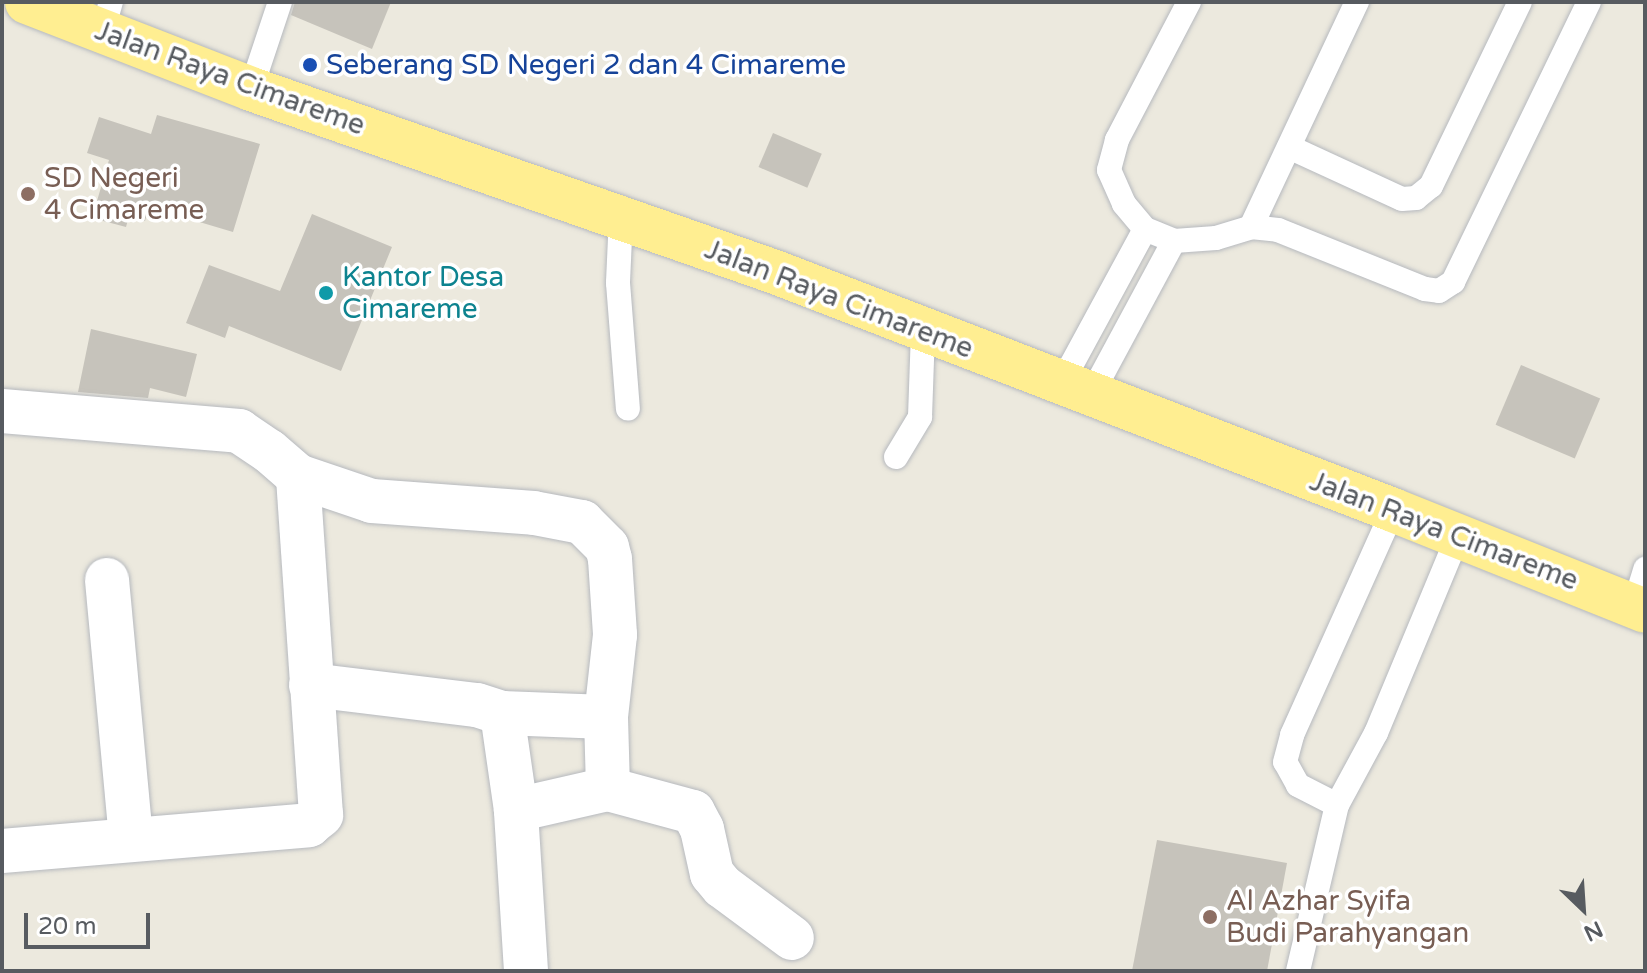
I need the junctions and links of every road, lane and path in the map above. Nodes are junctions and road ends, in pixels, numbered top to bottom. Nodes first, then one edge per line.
1 (27, 2) edge
2 (280, 2) edge
3 (1189, 2) edge
4 (1357, 2) edge
5 (1520, 2) edge
6 (1589, 2) edge
7 (107, 18) edge
8 (251, 89) junction
9 (1289, 147) junction
10 (621, 216) junction
11 (1251, 227) junction
12 (1145, 229) junction
13 (1174, 241) junction
14 (923, 331) junction
15 (1076, 390) junction
16 (628, 409) dead end
17 (2, 411) edge
18 (896, 457) dead end
19 (298, 476) junction
20 (1393, 510) junction
21 (1458, 536) junction
22 (107, 580) dead end
23 (1641, 595) edge
24 (311, 685) junction
25 (502, 713) junction
26 (606, 717) junction
27 (608, 789) junction
28 (1337, 805) junction
29 (516, 810) junction
30 (131, 838) junction
31 (2, 851) edge
32 (792, 938) dead end
33 (526, 971) edge
34 (1298, 971) edge

1 - 7 highway, Jalan Raya Cimareme
2 - 8 lane
3 - 12 lane
4 - 9 lane
5 - 9 lane
6 - 11 lane
7 - 8 highway, Jalan Raya Cimareme
8 - 10 highway, Jalan Raya Cimareme
9 - 11 lane
10 - 14 highway, Jalan Raya Cimareme
10 - 16 lane
11 - 13 lane
12 - 13 lane
12 - 15 lane
13 - 15 lane
14 - 15 highway, Jalan Raya Cimareme
14 - 18 lane
15 - 20 highway, Jalan Raya Cimareme
17 - 19 street
19 - 24 street
19 - 26 street
20 - 21 highway, Jalan Raya Cimareme
20 - 28 lane
21 - 23 highway, Jalan Raya Cimareme
21 - 28 lane
22 - 30 street
24 - 25 street
24 - 30 street
25 - 26 street
25 - 29 street
26 - 27 street
27 - 29 street
27 - 32 street
28 - 34 lane
29 - 33 street
30 - 31 street

